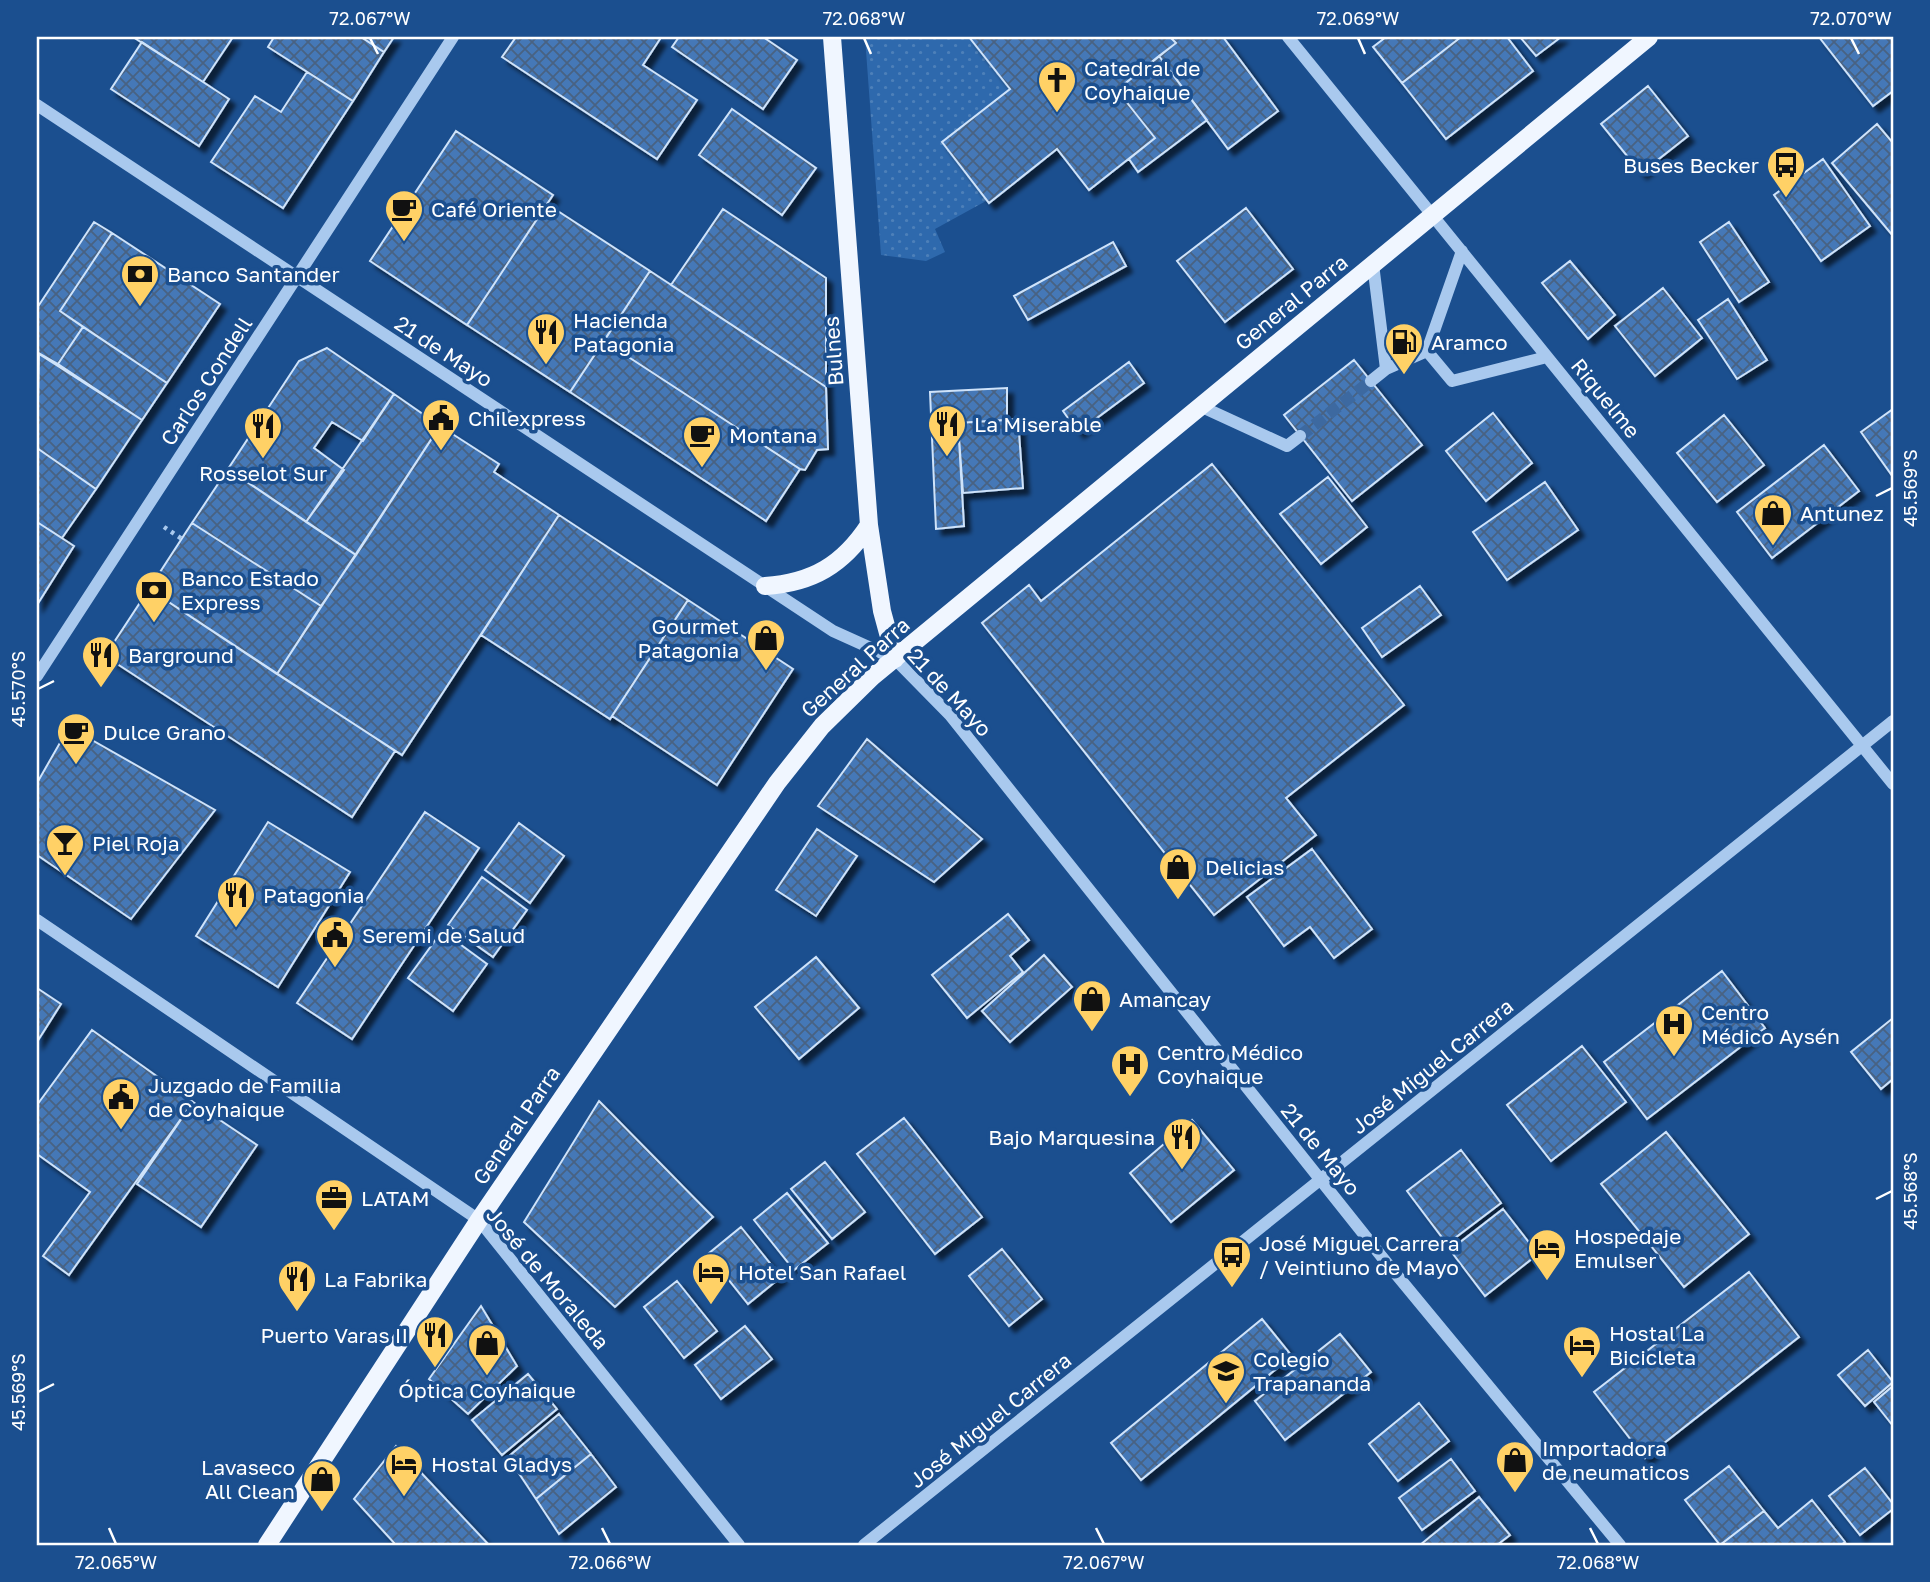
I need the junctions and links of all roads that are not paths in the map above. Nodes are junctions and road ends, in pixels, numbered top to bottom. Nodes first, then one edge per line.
1 (453, 37) edge
2 (832, 37) edge
3 (1288, 37) edge
4 (1649, 37) edge
5 (37, 105) edge
6 (1433, 215) junction
7 (1462, 251) junction
8 (1373, 264) junction
9 (297, 277) junction
10 (1427, 351) junction
11 (1547, 356) junction
12 (1385, 369) junction
13 (1371, 381) tunnel mouth
14 (1200, 407) junction
15 (1300, 436) tunnel mouth
16 (869, 525) junction
17 (765, 586) junction
18 (895, 659) junction
19 (37, 676) edge
20 (1893, 721) edge
21 (1862, 746) junction
22 (1893, 784) edge
23 (37, 920) edge
24 (1321, 1180) junction
25 (479, 1220) junction
26 (267, 1545) edge
27 (739, 1545) edge
28 (864, 1545) edge
29 (1620, 1545) edge

1 - 9 street, Carlos Condell
2 - 16 main road, Bulnes
3 - 6 street, Riquelme
4 - 6 main road, General Parra
5 - 9 street, 21 de Mayo
6 - 7 street, Riquelme
6 - 8 main road, General Parra
7 - 10 street
7 - 11 street, Riquelme
8 - 12 street
8 - 14 main road, General Parra
9 - 17 street, 21 de Mayo
9 - 19 street, Carlos Condell
10 - 11 street
10 - 12 street
11 - 21 street, Riquelme
12 - 13 street
14 - 15 street
14 - 18 main road, General Parra
16 - 17 main road
16 - 18 main road, Bulnes
17 - 18 street, 21 de Mayo
18 - 24 street, 21 de Mayo
18 - 25 main road, General Parra
20 - 21 street, José Miguel Carrera
21 - 22 street, Riquelme
21 - 24 street, José Miguel Carrera
23 - 25 street, José de Moraleda
24 - 28 street, José Miguel Carrera
24 - 29 street, 21 de Mayo
25 - 26 main road, General Parra
25 - 27 street, José de Moraleda

